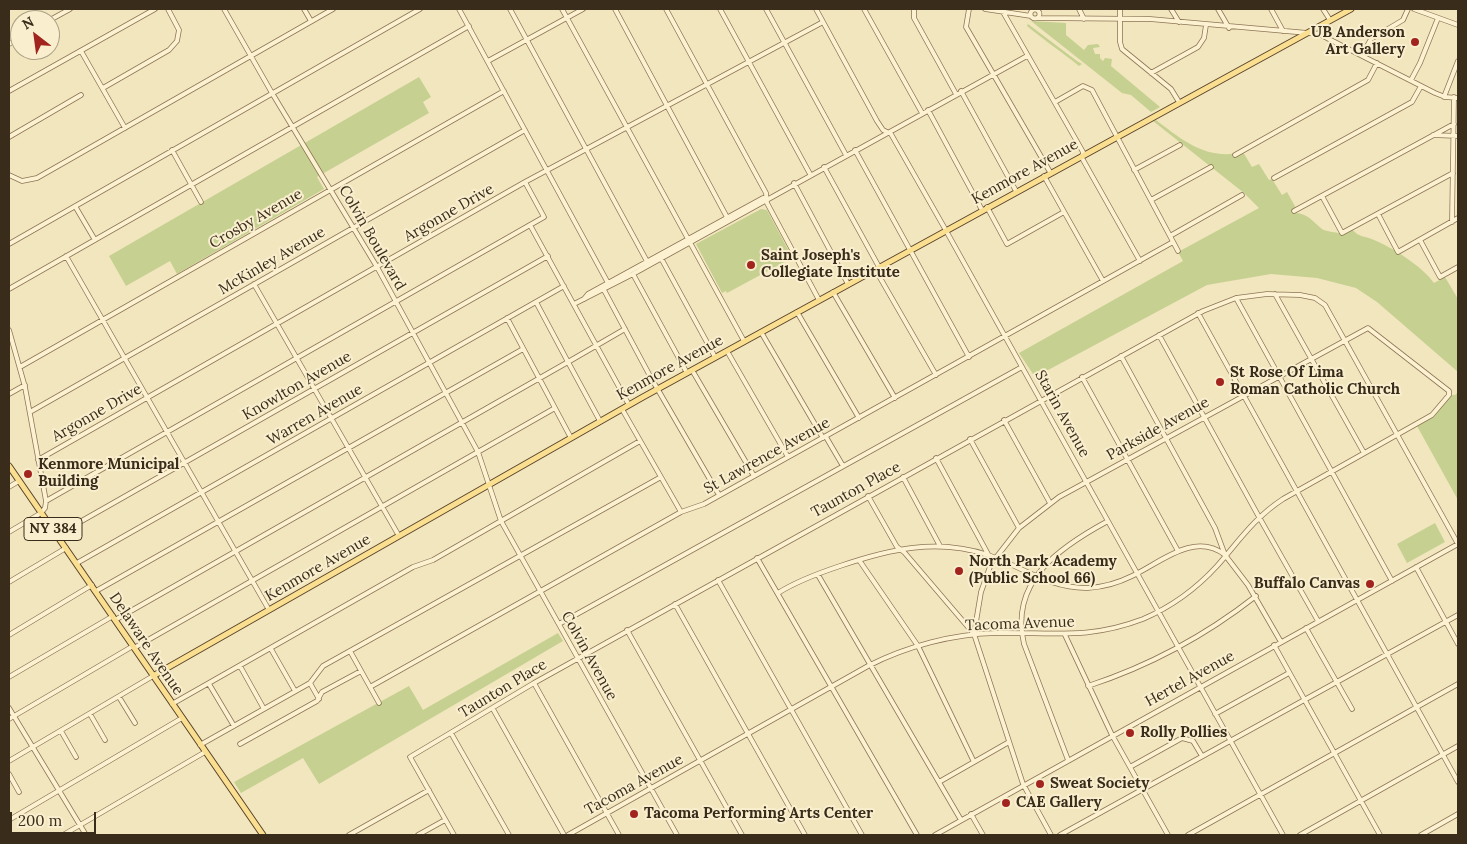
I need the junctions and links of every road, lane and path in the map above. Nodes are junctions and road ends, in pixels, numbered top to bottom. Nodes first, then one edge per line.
1 (155, 9) edge
2 (168, 9) edge
3 (224, 9) edge
4 (304, 9) edge
5 (333, 9) edge
6 (420, 9) edge
7 (460, 9) edge
8 (510, 9) edge
9 (562, 9) edge
10 (583, 9) edge
11 (614, 9) edge
12 (666, 9) edge
13 (720, 9) edge
14 (766, 9) edge
15 (816, 9) edge
16 (864, 9) edge
17 (914, 9) edge
18 (969, 9) edge
19 (985, 9) edge
20 (1079, 9) edge
21 (1120, 9) edge
22 (1171, 9) edge
23 (1218, 9) edge
24 (1270, 9) edge
25 (1323, 9) edge
26 (1351, 9) edge
27 (1408, 9) edge
28 (1414, 9) edge
29 (1034, 11) edge
30 (1003, 12) junction
31 (1048, 17) junction
32 (567, 18) junction
33 (1084, 18) junction
34 (1438, 18) junction
35 (1120, 19) junction
36 (1330, 20) junction
37 (311, 21) junction
38 (823, 22) junction
39 (1179, 22) junction
40 (1206, 25) junction
41 (1458, 25) edge
42 (469, 26) junction
43 (1229, 28) junction
44 (1283, 31) junction
45 (1307, 33) junction
46 (527, 39) junction
47 (785, 43) junction
48 (82, 51) junction
49 (1362, 55) junction
50 (251, 56) junction
51 (1027, 56) junction
52 (488, 60) junction
53 (1458, 61) edge
54 (749, 62) junction
55 (1377, 63) junction
56 (1151, 73) junction
57 (994, 74) junction
58 (1411, 80) junction
59 (708, 85) junction
60 (1421, 86) junction
61 (103, 88) junction
62 (504, 91) junction
63 (961, 91) junction
64 (9, 92) edge
65 (272, 93) junction
66 (956, 94) junction
67 (82, 95) dead end
68 (1444, 97) junction
69 (1456, 98) edge
70 (1055, 102) junction
71 (1179, 102) junction
72 (668, 107) junction
73 (928, 110) junction
74 (922, 113) junction
75 (1454, 124) junction
76 (292, 127) junction
77 (125, 128) junction
78 (627, 129) junction
79 (525, 130) junction
80 (887, 132) junction
81 (1433, 135) junction
82 (1116, 136) junction
83 (1456, 136) edge
84 (9, 137) edge
85 (1180, 145) dead end
86 (172, 150) junction
87 (587, 150) junction
88 (854, 150) junction
89 (846, 154) junction
90 (1082, 154) junction
91 (1235, 154) dead end
92 (824, 167) junction
93 (1211, 168) dead end
94 (1134, 170) junction
95 (547, 171) junction
96 (1050, 172) junction
97 (810, 174) junction
98 (1453, 174) junction
99 (9, 175) edge
100 (1458, 175) edge
101 (1044, 176) junction
102 (1274, 178) dead end
103 (525, 182) junction
104 (794, 183) junction
105 (192, 185) junction
106 (331, 190) junction
107 (1016, 191) junction
108 (1242, 195) dead end
109 (1322, 196) junction
110 (767, 198) junction
111 (1151, 200) junction
112 (201, 202) dead end
113 (75, 206) junction
114 (985, 208) junction
115 (1294, 211) dead end
116 (1064, 212) junction
117 (1452, 212) junction
118 (1458, 212) edge
119 (1378, 214) junction
120 (1458, 218) edge
121 (728, 219) junction
122 (1452, 222) junction
123 (530, 225) junction
124 (354, 227) junction
125 (946, 230) junction
126 (1170, 236) junction
127 (95, 240) junction
128 (1420, 240) junction
129 (688, 241) junction
130 (1173, 242) junction
131 (9, 244) edge
132 (909, 250) junction
133 (1178, 251) dead end
134 (66, 256) junction
135 (548, 256) junction
136 (660, 257) junction
137 (1140, 261) junction
138 (648, 263) junction
139 (377, 267) junction
140 (1458, 267) edge
141 (877, 268) junction
142 (632, 272) junction
143 (1103, 281) junction
144 (608, 283) junction
145 (254, 284) junction
146 (848, 284) junction
147 (564, 286) junction
148 (9, 289) edge
149 (604, 290) junction
150 (833, 292) junction
151 (1275, 294) junction
152 (1236, 298) junction
153 (584, 299) junction
154 (819, 300) junction
155 (396, 302) junction
156 (536, 302) junction
157 (574, 304) junction
158 (797, 312) junction
159 (1198, 313) junction
160 (507, 318) junction
161 (103, 320) junction
162 (278, 324) junction
163 (1369, 328) joint
164 (626, 329) junction
165 (9, 330) edge
166 (761, 332) junction
167 (413, 333) junction
168 (1159, 334) junction
169 (1006, 336) junction
170 (1344, 339) junction
171 (744, 341) junction
172 (596, 345) junction
173 (14, 347) junction
174 (523, 349) junction
175 (9, 350) edge
176 (727, 351) junction
177 (1121, 356) junction
178 (715, 357) junction
179 (969, 357) junction
180 (125, 358) junction
181 (297, 358) junction
182 (1310, 358) junction
183 (568, 362) junction
184 (429, 363) junction
185 (1022, 366) junction
186 (20, 368) junction
187 (689, 372) junction
188 (936, 376) junction
189 (1278, 376) junction
190 (1082, 377) junction
191 (539, 378) junction
192 (24, 385) junction
193 (314, 389) junction
194 (658, 389) junction
195 (446, 392) junction
196 (9, 394) edge
197 (1243, 395) junction
198 (148, 398) junction
199 (894, 398) junction
200 (1041, 400) junction
201 (629, 405) junction
202 (555, 408) junction
203 (622, 409) junction
204 (30, 412) junction
205 (1205, 416) junction
206 (332, 418) junction
207 (859, 418) junction
208 (1004, 420) junction
209 (462, 422) junction
210 (600, 422) junction
211 (167, 432) junction
212 (1397, 435) junction
213 (824, 437) junction
214 (571, 438) junction
215 (1166, 438) junction
216 (970, 439) junction
217 (640, 441) junction
218 (348, 448) junction
219 (478, 452) junction
220 (1364, 453) junction
221 (788, 457) junction
222 (936, 458) junction
223 (1127, 459) junction
224 (38, 460) junction
225 (185, 462) junction
226 (9, 466) edge
227 (843, 466) junction
228 (1331, 472) junction
229 (754, 476) junction
230 (365, 477) junction
231 (660, 477) junction
232 (902, 477) junction
233 (20, 481) junction
234 (1086, 481) junction
235 (488, 485) junction
236 (9, 488) edge
237 (1296, 491) junction
238 (202, 492) junction
239 (719, 496) junction
240 (868, 496) junction
241 (46, 501) junction
242 (1050, 502) junction
243 (382, 507) junction
244 (41, 512) junction
245 (681, 512) junction
246 (1258, 517) junction
247 (501, 521) junction
248 (1108, 521) junction
249 (219, 522) junction
250 (1019, 528) junction
251 (9, 532) edge
252 (57, 535) junction
253 (399, 536) junction
254 (1458, 544) edge
255 (940, 546) junction
256 (66, 548) junction
257 (899, 549) junction
258 (236, 551) junction
259 (1178, 551) junction
260 (1225, 555) junction
261 (990, 556) junction
262 (520, 557) junction
263 (758, 558) junction
264 (995, 558) junction
265 (859, 560) junction
266 (77, 563) junction
267 (1416, 568) junction
268 (1138, 573) junction
269 (818, 574) junction
270 (1036, 577) junction
271 (718, 580) junction
272 (252, 581) junction
273 (1392, 581) junction
274 (9, 582) edge
275 (92, 585) junction
276 (96, 591) junction
277 (541, 592) junction
278 (778, 593) junction
279 (1256, 596) junction
280 (1356, 600) junction
281 (675, 604) junction
282 (269, 610) junction
283 (1158, 611) junction
284 (1458, 614) edge
285 (114, 618) junction
286 (1318, 621) junction
287 (1446, 621) junction
288 (558, 624) junction
289 (1306, 628) junction
290 (627, 630) junction
291 (9, 634) edge
292 (974, 634) junction
293 (1022, 634) junction
294 (1064, 635) junction
295 (1280, 642) junction
296 (1458, 644) edge
297 (918, 646) junction
298 (1274, 646) junction
299 (134, 647) junction
300 (1178, 647) junction
301 (271, 649) junction
302 (350, 651) junction
303 (1387, 654) junction
304 (578, 658) junction
305 (870, 665) junction
306 (240, 666) junction
307 (361, 671) junction
308 (1290, 673) junction
309 (153, 676) junction
310 (9, 677) edge
311 (1336, 682) junction
312 (310, 683) junction
313 (534, 683) junction
314 (209, 684) junction
315 (1458, 684) edge
316 (833, 686) junction
317 (1088, 686) junction
318 (1200, 686) junction
319 (370, 687) junction
320 (295, 691) junction
321 (119, 697) junction
322 (319, 699) junction
323 (1304, 699) junction
324 (379, 703) dead end
325 (172, 704) junction
326 (1417, 707) junction
327 (9, 708) edge
328 (264, 709) junction
329 (493, 709) junction
330 (791, 709) junction
331 (1352, 709) dead end
332 (90, 714) junction
333 (1216, 714) junction
334 (14, 716) junction
335 (182, 718) junction
336 (9, 719) edge
337 (134, 723) dead end
338 (234, 726) junction
339 (61, 731) junction
340 (451, 733) junction
341 (748, 734) junction
342 (1112, 735) junction
343 (105, 740) dead end
344 (1230, 740) junction
345 (1009, 742) junction
346 (240, 744) dead end
347 (200, 745) junction
348 (1458, 746) edge
349 (32, 748) junction
350 (205, 752) junction
351 (1334, 753) junction
352 (1443, 755) junction
353 (1202, 756) junction
354 (76, 758) dead end
355 (700, 760) junction
356 (1068, 760) junction
357 (9, 761) edge
358 (974, 762) junction
359 (1130, 767) junction
360 (9, 774) edge
361 (939, 782) junction
362 (1458, 782) edge
363 (1023, 785) junction
364 (651, 788) junction
365 (1142, 789) junction
366 (428, 790) junction
367 (59, 791) junction
368 (19, 792) dead end
369 (1260, 795) junction
370 (1361, 801) junction
371 (607, 813) junction
372 (971, 814) junction
373 (1458, 814) edge
374 (9, 820) edge
375 (445, 820) junction
376 (961, 820) junction
377 (80, 826) junction
378 (63, 835) edge
379 (86, 835) edge
380 (263, 835) edge
381 (349, 835) edge
382 (418, 835) edge
383 (454, 835) edge
384 (509, 835) edge
385 (564, 835) edge
386 (568, 835) edge
387 (619, 835) edge
388 (677, 835) edge
389 (742, 835) edge
390 (805, 835) edge
391 (862, 835) edge
392 (917, 835) edge
393 (934, 835) edge
394 (983, 835) edge
395 (1051, 835) edge
396 (1060, 835) edge
397 (1168, 835) edge
398 (1188, 835) edge
399 (1283, 835) edge
400 (1300, 835) edge
401 (1380, 835) edge
402 (1421, 835) edge

1 - 48 street
2 - 61 street
3 - 50 street, Colvin Boulevard
4 - 37 street
5 - 37 street
6 - 65 street
7 - 42 street
8 - 46 street
9 - 32 street
10 - 32 street
11 - 72 street
12 - 59 street
13 - 54 street
14 - 47 street
15 - 38 street, Starin Avenue
16 - 74 street
17 - 66 street
18 - 57 street
19 - 30 street
20 - 33 street
21 - 35 street
22 - 39 street
23 - 43 street
24 - 44 street
25 - 36 street
26 - 36 main road, Kenmore Avenue
27 - 49 street
28 - 34 street
29 - 30 street
29 - 31 street
29 - 31 street
30 - 51 street
31 - 33 street
32 - 46 street
32 - 78 street
33 - 35 street
34 - 41 street
34 - 58 street
35 - 39 street
35 - 56 street
36 - 45 main road, Kenmore Avenue
37 - 50 street
38 - 47 street, Argonne Drive
38 - 80 street, Starin Avenue
39 - 40 street
40 - 43 street
40 - 56 street
42 - 52 street
42 - 76 street
43 - 44 street
44 - 45 street
45 - 49 street
45 - 71 main road, Kenmore Avenue
46 - 52 street
46 - 87 street
47 - 54 street, Argonne Drive
47 - 89 street
48 - 61 street
48 - 64 street
49 - 55 street
50 - 65 street, Colvin Boulevard
50 - 77 street
51 - 57 street
51 - 70 street
52 - 62 street
53 - 68 street
54 - 59 street, Argonne Drive
54 - 97 street
55 - 58 street
55 - 91 street
56 - 71 street
57 - 63 street
57 - 96 street
58 - 60 street
59 - 72 street, Argonne Drive
59 - 110 street
60 - 68 street
60 - 102 street
61 - 77 street
62 - 79 street
62 - 106 street, Crosby Avenue
63 - 66 street
63 - 107 street
65 - 76 street, Colvin Boulevard
65 - 86 street
66 - 73 street
67 - 84 street
68 - 69 street
69 - 75 street
70 - 82 street
70 - 90 street
71 - 82 main road, Kenmore Avenue
72 - 78 street, Argonne Drive
72 - 121 street
73 - 74 street
73 - 114 street
74 - 80 street
75 - 81 street
75 - 83 street
76 - 105 street
76 - 106 street, Colvin Boulevard
77 - 99 street
78 - 87 street, Argonne Drive
78 - 129 street
79 - 95 street
79 - 124 street, McKinley Avenue
80 - 88 street
80 - 125 street, Starin Avenue
81 - 83 street
81 - 109 street
82 - 90 main road, Kenmore Avenue
82 - 94 street
83 - 98 street
85 - 94 street
86 - 105 street
86 - 113 street
87 - 95 street, Argonne Drive
87 - 138 street
88 - 89 street
88 - 132 street
89 - 92 street
90 - 96 main road, Kenmore Avenue
90 - 137 street
92 - 97 street
92 - 141 street
93 - 111 street
94 - 111 street
95 - 103 street, Argonne Drive
95 - 144 street
96 - 101 main road, Kenmore Avenue
97 - 104 street
98 - 100 street
98 - 117 street
98 - 119 street
101 - 107 main road, Kenmore Avenue
101 - 116 street
103 - 123 street
103 - 139 street, Argonne Drive
104 - 110 street
104 - 146 street
105 - 112 street
105 - 127 street
106 - 124 street, Colvin Boulevard
106 - 161 street, Crosby Avenue
107 - 114 main road, Kenmore Avenue
108 - 126 street
109 - 115 street
109 - 119 street
110 - 121 street
110 - 154 street
111 - 126 street
113 - 127 street
113 - 131 street
114 - 116 street
114 - 125 main road, Kenmore Avenue
116 - 143 street
117 - 118 street
117 - 122 street
119 - 128 street
120 - 122 street
121 - 129 street
122 - 128 street
123 - 135 street
123 - 155 street
124 - 139 street, Colvin Boulevard
124 - 145 street, McKinley Avenue
125 - 132 main road, Kenmore Avenue
125 - 169 street, Starin Avenue
126 - 130 street
127 - 134 street
128 - 140 street
129 - 136 street
129 - 171 street
130 - 133 street
130 - 137 street, St Lawrence Avenue
132 - 141 main road, Kenmore Avenue
132 - 179 street
134 - 148 street
134 - 161 street
135 - 147 street
135 - 167 street, Knowlton Avenue
136 - 138 street
136 - 178 street
137 - 143 street, St Lawrence Avenue
138 - 142 street
139 - 155 street, Colvin Boulevard
139 - 162 street, Argonne Drive
141 - 146 main road, Kenmore Avenue
141 - 188 street
142 - 144 street
142 - 149 street
142 - 187 street
143 - 169 street, St Lawrence Avenue
144 - 149 street
144 - 153 street
145 - 162 street
145 - 180 street, McKinley Avenue
146 - 150 main road, Kenmore Avenue
147 - 156 street, Warren Avenue
147 - 157 street
149 - 153 street
149 - 164 street
150 - 154 main road, Kenmore Avenue
150 - 199 street
151 - 152 street, Taunton Place
151 - 170 street, Taunton Place
151 - 182 street
152 - 159 street, Taunton Place
152 - 189 street
153 - 157 street
154 - 158 main road, Kenmore Avenue
155 - 167 street, Colvin Boulevard
155 - 181 street
156 - 160 street, Warren Avenue
156 - 183 street
157 - 172 street
158 - 166 main road, Kenmore Avenue
158 - 207 street
159 - 168 street, Taunton Place
159 - 197 street
160 - 174 street
160 - 184 street, Warren Avenue
161 - 180 street
161 - 186 street, Crosby Avenue
162 - 181 street
162 - 198 street, Argonne Drive
163 - 170 street, Parkside Avenue
163 - 212 street, Tacoma Avenue
164 - 172 street
164 - 194 street
165 - 173 street
166 - 171 main road, Kenmore Avenue
166 - 213 street
167 - 184 street, Colvin Boulevard
167 - 193 street, Knowlton Avenue
168 - 177 street, Taunton Place
168 - 205 street
169 - 179 street, St Lawrence Avenue
169 - 185 street, Starin Avenue
170 - 182 street, Parkside Avenue
170 - 212 street
171 - 176 main road, Kenmore Avenue
172 - 183 street
172 - 201 street
173 - 175 street
173 - 186 street
174 - 191 street
174 - 195 street
176 - 178 main road, Kenmore Avenue
176 - 221 street
177 - 190 street, Taunton Place
177 - 215 street
178 - 187 main road, Kenmore Avenue
179 - 188 street, St Lawrence Avenue
180 - 198 street
180 - 204 street, McKinley Avenue
181 - 193 street
181 - 211 street
182 - 189 street, Parkside Avenue
182 - 220 street
183 - 191 street
183 - 210 street
184 - 195 street, Colvin Boulevard
184 - 206 street, Warren Avenue
185 - 200 street, Starin Avenue
185 - 227 street
186 - 192 street
187 - 194 main road, Kenmore Avenue
187 - 229 street
188 - 199 street, St Lawrence Avenue
189 - 197 street, Parkside Avenue
189 - 228 street
190 - 200 street, Taunton Place
190 - 223 street
191 - 202 street
191 - 209 street
192 - 196 street
192 - 204 street
193 - 206 street
193 - 225 street, Knowlton Avenue
194 - 201 main road, Kenmore Avenue
194 - 239 street
195 - 209 street, Colvin Boulevard
195 - 218 street
197 - 205 street, Parkside Avenue
197 - 237 street
198 - 211 street
198 - 224 street, Argonne Drive
199 - 207 street, St Lawrence Avenue
200 - 208 street, Taunton Place
200 - 234 street, Starin Avenue
201 - 203 main road, Kenmore Avenue
202 - 214 street
202 - 219 street
203 - 210 main road, Kenmore Avenue
203 - 217 street
204 - 224 street
205 - 215 street, Parkside Avenue
205 - 246 street
206 - 218 street
206 - 238 street, Warren Avenue
207 - 213 street, St Lawrence Avenue
208 - 216 street, Taunton Place
208 - 242 street
209 - 219 street, Colvin Boulevard
209 - 230 street
210 - 214 main road, Kenmore Avenue
211 - 225 street
211 - 241 street
212 - 220 street, Tacoma Avenue
212 - 254 street
213 - 221 street, St Lawrence Avenue
213 - 227 street
214 - 235 main road, Kenmore Avenue
215 - 223 street, Parkside Avenue
215 - 260 street
216 - 222 street, Taunton Place
216 - 250 street
217 - 231 street
217 - 247 street
218 - 230 street
218 - 249 street
219 - 235 street, Colvin Boulevard
219 - 243 street
220 - 228 street, Tacoma Avenue
221 - 229 street, St Lawrence Avenue
222 - 232 street, Taunton Place
222 - 261 street
223 - 234 street, Parkside Avenue
223 - 259 street
224 - 241 street
225 - 238 street
225 - 252 street, Knowlton Avenue
226 - 233 main road, Delaware Avenue / NY 384
227 - 288 street
228 - 237 street, Tacoma Avenue
228 - 273 street
229 - 239 street, St Lawrence Avenue
230 - 243 street
230 - 258 street
231 - 245 street
231 - 262 street
232 - 240 street, Taunton Place
232 - 255 street
233 - 236 street
233 - 244 main road, Delaware Avenue / NY 384
234 - 242 street, Parkside Avenue
234 - 248 street, Starin Avenue
235 - 247 street, Colvin Avenue
235 - 253 main road, Kenmore Avenue
237 - 246 street, Tacoma Avenue
237 - 280 street
238 - 249 street
238 - 266 street, Warren Avenue
239 - 245 street, St Lawrence Avenue
240 - 257 street
240 - 263 street, Taunton Place
241 - 244 street
242 - 250 street, Parkside Avenue
243 - 253 street
243 - 272 street
244 - 251 street
244 - 252 main road, Delaware Avenue / NY 384
245 - 277 street, St Lawrence Avenue
246 - 260 street, Tacoma Avenue
246 - 286 street
247 - 262 street, Colvin Avenue
247 - 301 street
248 - 268 street, Starin Avenue
248 - 270 street
249 - 258 street
249 - 276 street
250 - 264 street, Parkside Avenue
252 - 256 main road, Delaware Avenue / NY 384
253 - 282 main road, Kenmore Avenue
254 - 267 street, Hertel Avenue
255 - 257 street
255 - 261 street
256 - 266 main road, Delaware Avenue / NY 384
256 - 274 street
257 - 265 street
257 - 292 street
258 - 272 street
258 - 285 street
259 - 260 street
259 - 268 street
260 - 279 street
260 - 283 street, Tacoma Avenue
261 - 264 street
262 - 277 street, Colvin Avenue
262 - 302 street
263 - 271 street, Taunton Place
263 - 278 street
264 - 270 street
264 - 292 street, Parkside Avenue
265 - 269 street
265 - 297 street
266 - 275 main road, Delaware Avenue / NY 384
267 - 273 street, Hertel Avenue
267 - 287 street
268 - 270 street
268 - 283 street, Starin Avenue
269 - 278 street
269 - 305 street
270 - 293 street
271 - 281 street, Taunton Place
271 - 330 street
272 - 282 street
272 - 299 street
273 - 280 street, Hertel Avenue
275 - 276 main road, Delaware Avenue / NY 384
275 - 291 street
276 - 285 main road, Delaware Avenue / NY 384
277 - 288 street, Colvin Avenue
277 - 319 street, St Lawrence Avenue
278 - 316 street
279 - 295 street
279 - 300 street
280 - 286 street, Hertel Avenue
280 - 303 street
281 - 290 street, Taunton Place
281 - 341 street
282 - 309 main road, Kenmore Avenue
283 - 294 street, Tacoma Avenue
283 - 300 street, Starin Avenue
284 - 287 street
285 - 299 main road, Delaware Avenue / NY 384
285 - 310 street
286 - 289 street, Hertel Avenue
287 - 296 street
287 - 303 street
288 - 304 street, Colvin Avenue
289 - 295 street, Hertel Avenue
289 - 311 street
290 - 304 street, Taunton Place
290 - 355 street
292 - 293 street, Tacoma Avenue
292 - 297 street, Tacoma Avenue
292 - 345 street, Parkside Avenue
293 - 294 street, Tacoma Avenue
293 - 356 street
294 - 317 street
295 - 298 street, Hertel Avenue
297 - 305 street, Tacoma Avenue
297 - 358 street
298 - 308 street
298 - 318 street, Hertel Avenue
299 - 309 main road, Delaware Avenue / NY 384
299 - 334 street
300 - 317 street
300 - 318 street, Starin Avenue
301 - 306 street
301 - 320 street
302 - 307 street
302 - 312 street
303 - 311 street
303 - 326 street
304 - 313 street, Taunton Place
304 - 364 street, Colvin Avenue
305 - 316 street, Tacoma Avenue
305 - 361 street
306 - 314 street
306 - 328 street
307 - 319 street
307 - 322 street
308 - 323 street
308 - 333 street
309 - 321 street, Kenmore Avenue
309 - 325 main road, Delaware Avenue / NY 384
311 - 323 street
311 - 331 street
312 - 320 street
312 - 322 street
313 - 329 street, Taunton Place
313 - 371 street
314 - 325 street
314 - 338 street
315 - 326 street
316 - 330 street, Tacoma Avenue
316 - 392 street
317 - 342 street
318 - 333 street, Starin Avenue
318 - 342 street, Hertel Avenue
319 - 324 street
320 - 328 street
321 - 332 street, Kenmore Avenue
321 - 337 street
322 - 346 street
323 - 344 street
323 - 351 street
325 - 335 main road, Delaware Avenue / NY 384
326 - 351 street
326 - 352 street
327 - 334 street
328 - 338 street
329 - 340 street, Taunton Place
329 - 385 street
330 - 341 street, Tacoma Avenue
330 - 391 street
332 - 339 street, Kenmore Avenue
332 - 343 street
333 - 344 street, Starin Avenue
334 - 336 street
334 - 349 street
335 - 347 main road, Delaware Avenue / NY 384
335 - 367 street
338 - 347 street
339 - 349 street, Kenmore Avenue
339 - 354 street
340 - 366 street, Taunton Place
340 - 384 street
341 - 355 street, Tacoma Avenue
341 - 390 street
342 - 356 street, Hertel Avenue
342 - 359 street
344 - 353 street
344 - 369 street, Starin Avenue
345 - 358 street
345 - 363 street, Parkside Avenue
347 - 350 main road, Delaware Avenue / NY 384
348 - 352 street
349 - 357 street, Kenmore Avenue
349 - 367 street
350 - 377 street
350 - 380 main road, Delaware Avenue / NY 384
351 - 369 street
351 - 370 street
352 - 362 street
352 - 370 street
353 - 359 street
353 - 365 street
355 - 364 street, Tacoma Avenue
355 - 389 street
356 - 363 street, Hertel Avenue
358 - 361 street
359 - 365 street
360 - 368 street
361 - 376 street
363 - 372 street, Hertel Avenue
363 - 395 street, Parkside Avenue
364 - 371 street, Tacoma Avenue
364 - 388 street, Colvin Avenue
365 - 396 street
365 - 397 street
366 - 375 street
366 - 381 street
367 - 374 street
367 - 377 street
369 - 398 street
369 - 399 street, Starin Avenue
370 - 400 street
370 - 401 street
371 - 386 street, Tacoma Avenue
371 - 387 street
372 - 376 street, Hertel Avenue
372 - 394 street
373 - 402 street
375 - 382 street
375 - 383 street
376 - 393 street, Hertel Avenue
377 - 378 street
377 - 379 street

